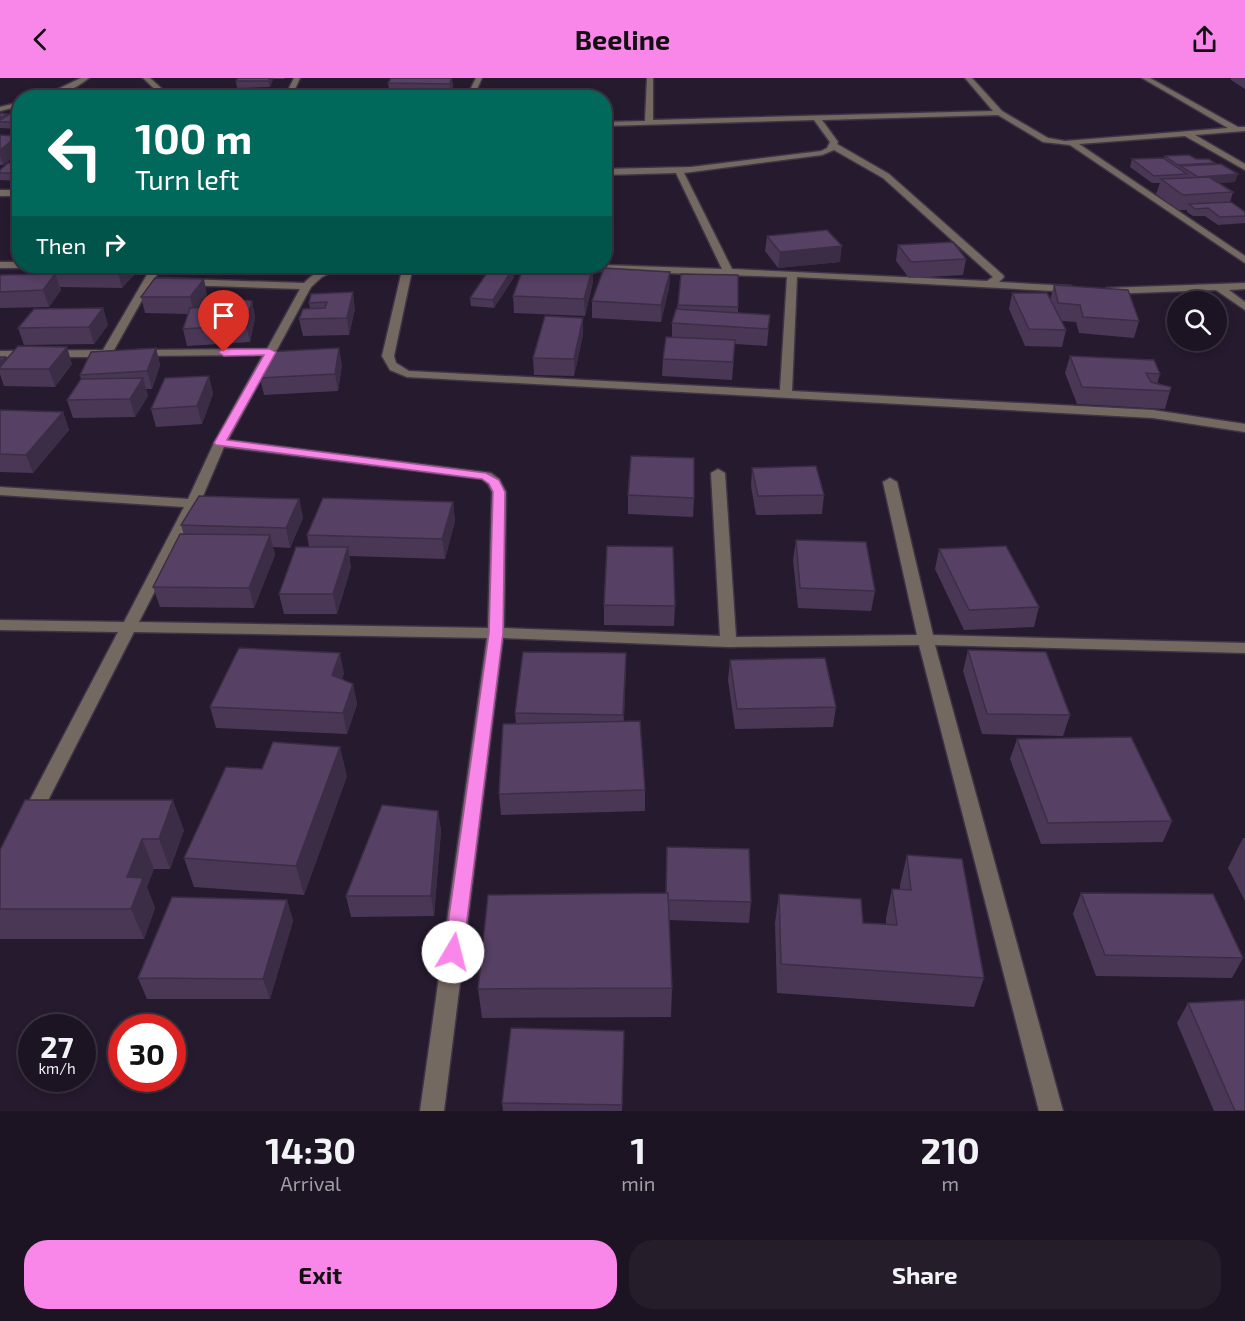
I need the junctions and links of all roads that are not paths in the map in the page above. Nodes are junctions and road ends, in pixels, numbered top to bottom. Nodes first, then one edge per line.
1 (86, 78) edge
2 (146, 78) edge
3 (650, 78) edge
4 (968, 78) edge
5 (1145, 78) edge
6 (64, 90) edge
7 (160, 90) edge
8 (999, 113) junction
9 (816, 118) junction
10 (649, 123) junction
11 (612, 124) edge
12 (1241, 129) edge
13 (1185, 134) junction
14 (1072, 144) junction
15 (834, 146) junction
16 (1245, 167) edge
17 (679, 171) junction
18 (612, 172) edge
19 (1245, 260) edge
20 (612, 268) edge
21 (729, 272) junction
22 (152, 273) edge
23 (323, 273) edge
24 (406, 273) edge
25 (792, 275) junction
26 (148, 281) junction
27 (307, 286) junction
28 (988, 286) junction
29 (1245, 286) edge
30 (1220, 288) junction
31 (1083, 290) edge
32 (1095, 290) edge
33 (1245, 307) edge
34 (270, 352) junction
35 (118, 353) junction
36 (0, 354) edge
37 (786, 394) junction
38 (1245, 428) edge
39 (220, 443) junction
40 (718, 473) dead end
41 (890, 482) dead end
42 (0, 491) edge
43 (193, 503) junction
44 (0, 625) edge
45 (128, 629) junction
46 (496, 633) junction
47 (926, 640) junction
48 (728, 642) junction
49 (1245, 648) edge
50 (25, 827) edge
51 (432, 1111) edge
52 (1051, 1111) edge

1 - 6 street
2 - 7 street
3 - 10 street
4 - 8 street
5 - 12 street
8 - 9 street
8 - 14 street
9 - 10 street
9 - 15 street
10 - 11 street
12 - 13 street
13 - 14 street
13 - 16 street
14 - 19 street
15 - 17 street
15 - 28 street
17 - 18 street
17 - 21 street
20 - 21 street
21 - 25 street
22 - 26 street
23 - 27 street
24 - 37 street
25 - 28 street
25 - 37 street
26 - 27 street
26 - 35 street
27 - 34 street
28 - 31 street
29 - 30 street
30 - 32 street
30 - 33 street
34 - 35 street
34 - 39 street
35 - 36 street
37 - 38 street
39 - 43 street
39 - 46 street
40 - 48 street
41 - 47 street
42 - 43 street
43 - 45 street
44 - 45 street
45 - 46 street
45 - 50 street
46 - 48 street
46 - 51 street
47 - 48 street
47 - 49 street
47 - 52 street

